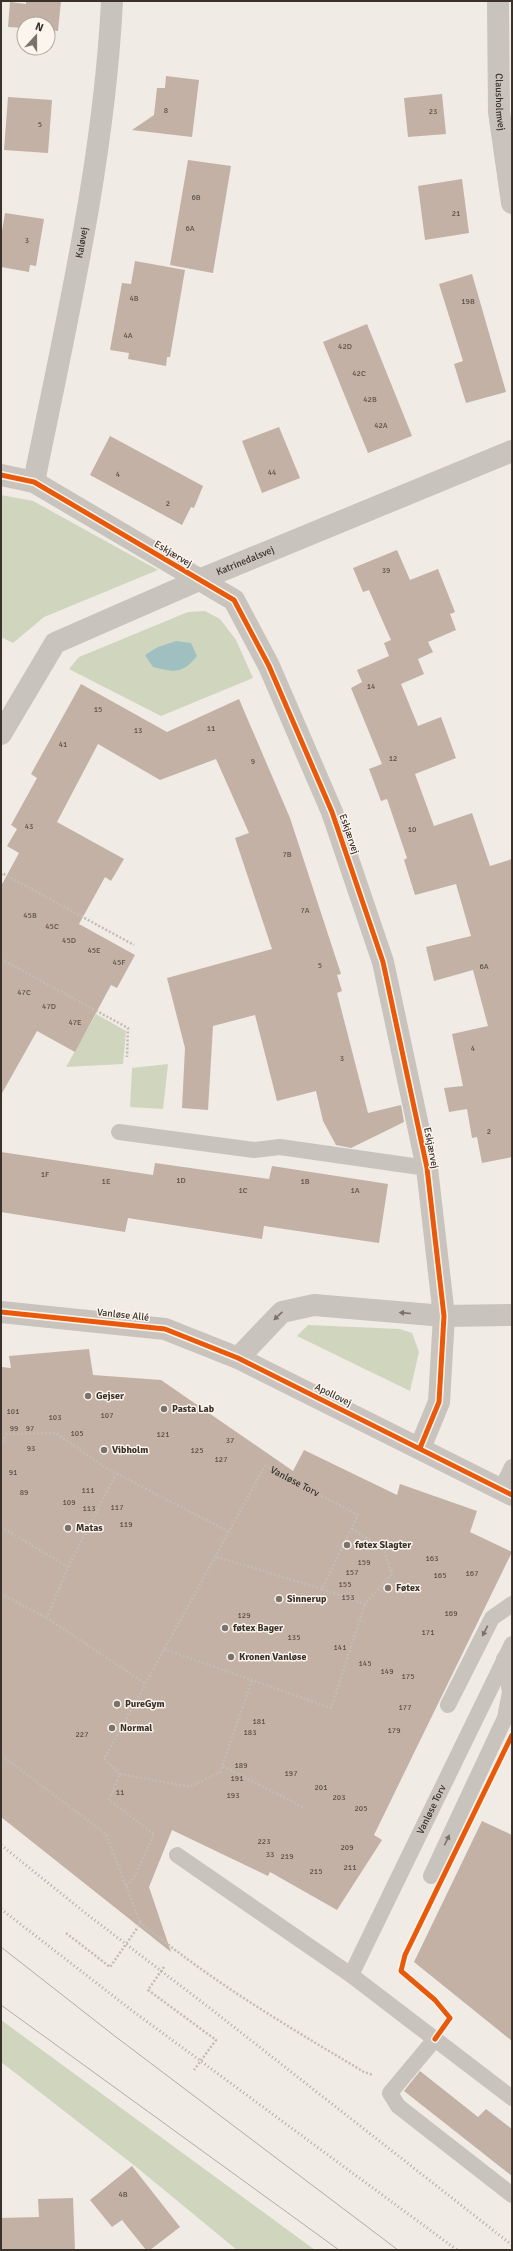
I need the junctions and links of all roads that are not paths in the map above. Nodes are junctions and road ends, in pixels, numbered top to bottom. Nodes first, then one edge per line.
1 (112, 1) edge
2 (498, 1) edge
3 (512, 203) edge
4 (512, 451) edge
5 (1, 475) edge
6 (34, 482) junction
7 (200, 580) junction
8 (1, 734) edge
9 (119, 1132) dead end
10 (427, 1168) junction
11 (1, 1312) edge
12 (512, 1315) edge
13 (444, 1316) junction
14 (238, 1358) junction
15 (420, 1448) junction
16 (512, 1467) edge
17 (507, 1493) edge
18 (512, 1604) edge
19 (512, 1644) edge
20 (504, 1659) junction
21 (448, 1705) dead end
22 (177, 1855) dead end
23 (431, 1876) dead end
24 (351, 1975) junction
25 (435, 2039) junction
26 (512, 2098) edge
27 (512, 2195) edge

1 - 6 street, Kaløvej
2 - 3 street, Clausholmvej
4 - 7 street, Katrinedalsvej
5 - 6 street, Eskjærvej
6 - 7 street, Eskjærvej
7 - 8 street, Katrinedalsvej
7 - 10 street, Eskjærvej
9 - 10 lane
10 - 13 street, Eskjærvej
11 - 14 street, Vanløse Allé
12 - 13 street
13 -> 14 street
13 - 15 street
14 - 15 street, Apollovej
15 - 17 street, Apollovej
16 - 17 lane
18 -> 21 lane
19 - 20 lane, Vanløse Torv
23 -> 20 lane
20 - 24 lane, Vanløse Torv
22 - 24 lane
24 - 25 lane
25 - 26 lane
25 - 27 lane

